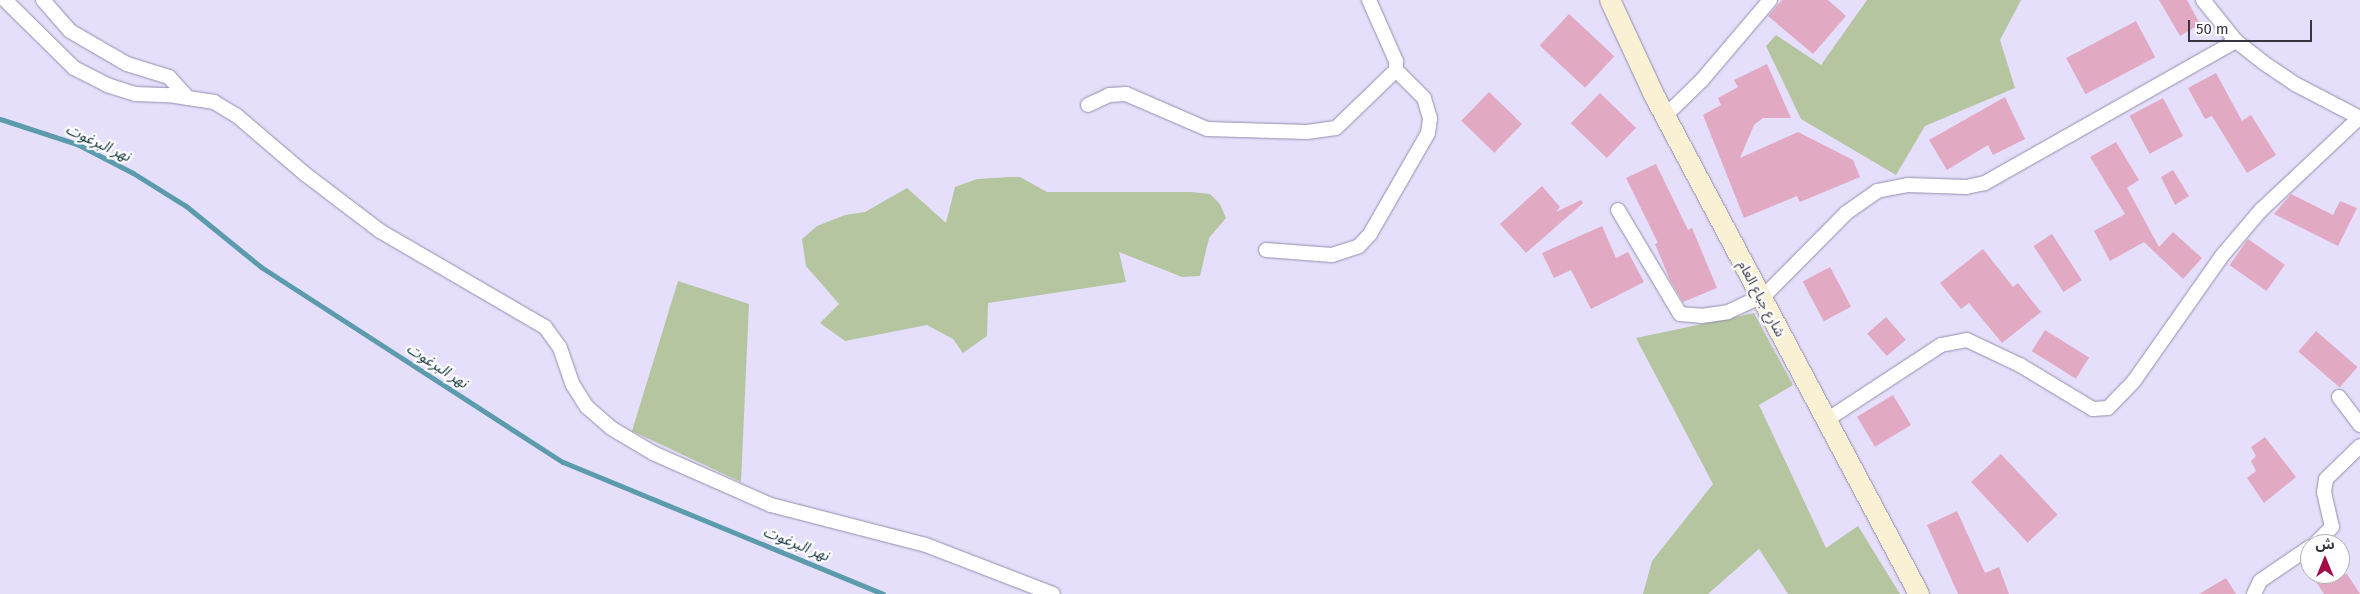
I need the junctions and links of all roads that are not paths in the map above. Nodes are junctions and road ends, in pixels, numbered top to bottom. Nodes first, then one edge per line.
1 (4, 0) edge
2 (43, 0) edge
3 (1369, 0) edge
4 (1610, 0) edge
5 (1770, 0) edge
6 (2203, 0) edge
7 (2236, 41) junction
8 (1396, 70) junction
9 (188, 98) junction
10 (1088, 105) dead end
11 (1665, 116) junction
12 (2360, 118) edge
13 (1618, 210) dead end
14 (1266, 250) dead end
15 (1760, 298) junction
16 (2339, 397) dead end
17 (1825, 421) junction
18 (2360, 425) edge
19 (2360, 446) edge
20 (2325, 534) edge
21 (2300, 554) edge
22 (1052, 594) edge
23 (1919, 594) edge
24 (2254, 594) edge

1 - 9 street
2 - 9 street
3 - 8 street
4 - 11 main road, شارع جباع العام
5 - 11 street
6 - 7 street
7 - 12 street
7 - 15 street
8 - 10 street
8 - 14 street
9 - 22 street
11 - 15 main road, شارع جباع العام
12 - 17 street
13 - 15 street
15 - 17 main road, شارع جباع العام
16 - 18 street
17 - 23 main road, شارع جباع العام
19 - 20 street
21 - 24 street

